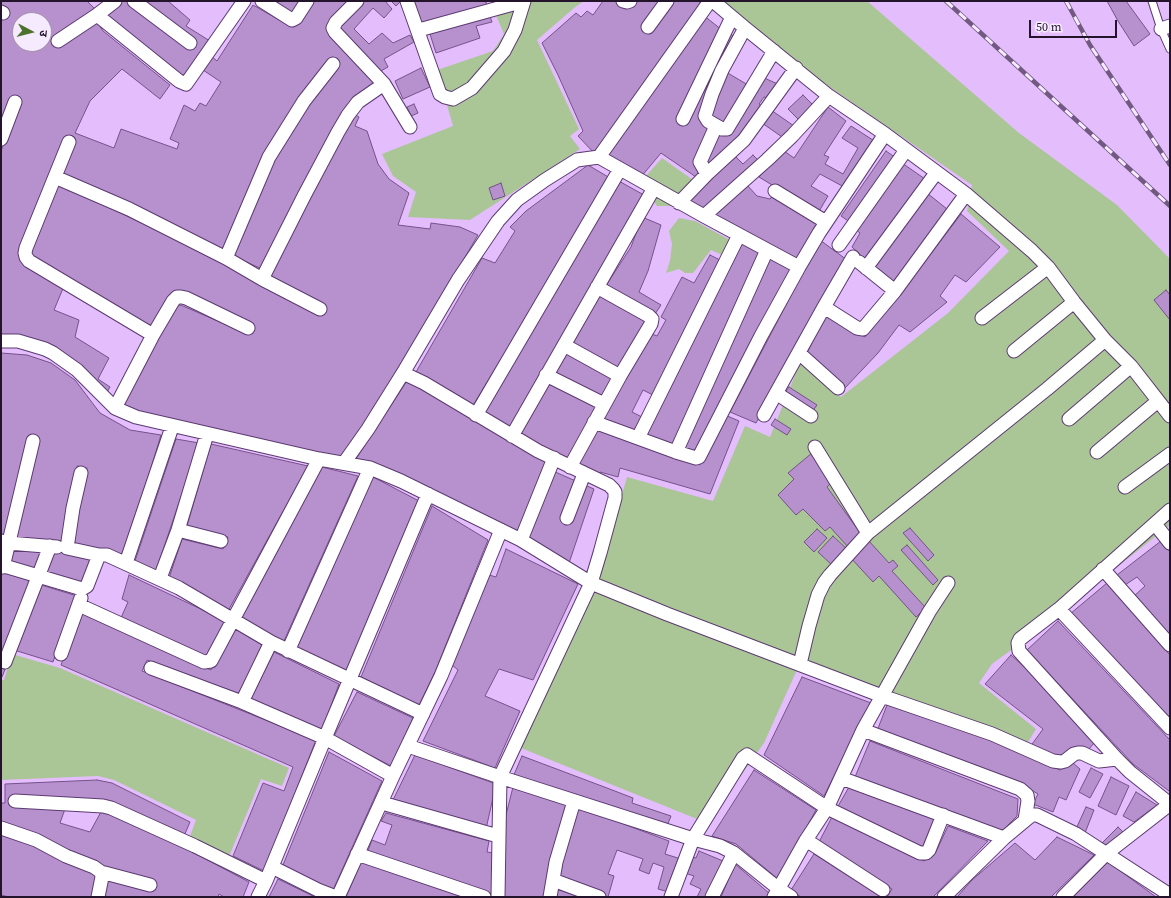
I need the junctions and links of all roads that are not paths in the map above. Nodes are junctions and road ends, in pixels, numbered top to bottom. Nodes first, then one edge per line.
1 (115, 1) edge
2 (134, 1) edge
3 (244, 1) edge
4 (262, 1) edge
5 (307, 1) edge
6 (357, 1) edge
7 (407, 1) edge
8 (524, 1) edge
9 (623, 1) edge
10 (630, 1) edge
11 (667, 1) edge
12 (710, 1) edge
13 (713, 1) edge
14 (1152, 1) edge
15 (97, 9) edge
16 (732, 17) junction
17 (648, 27) dead end
18 (745, 28) junction
19 (1166, 28) edge
20 (418, 30) junction
21 (58, 41) dead end
22 (190, 43) dead end
23 (1170, 49) edge
24 (774, 51) junction
25 (333, 64) dead end
26 (796, 68) junction
27 (384, 84) junction
28 (829, 96) junction
29 (15, 102) dead end
30 (683, 119) dead end
31 (716, 126) junction
32 (410, 127) dead end
33 (885, 134) junction
34 (1, 139) edge
35 (69, 142) dead end
36 (906, 150) junction
37 (599, 157) junction
38 (620, 169) junction
39 (936, 173) junction
40 (706, 174) junction
41 (55, 177) junction
42 (654, 188) junction
43 (775, 191) dead end
44 (966, 194) junction
45 (679, 202) junction
46 (704, 216) junction
47 (824, 226) junction
48 (739, 235) junction
49 (839, 245) junction
50 (766, 250) junction
51 (853, 257) junction
52 (226, 258) junction
53 (799, 267) junction
54 (1048, 267) junction
55 (866, 268) junction
56 (262, 280) junction
57 (597, 287) junction
58 (895, 291) junction
59 (1074, 302) junction
60 (824, 307) junction
61 (320, 309) dead end
62 (982, 318) dead end
63 (248, 328) dead end
64 (153, 335) junction
65 (1105, 340) junction
66 (1, 341) edge
67 (564, 345) junction
68 (1014, 351) dead end
69 (799, 353) junction
70 (1131, 366) junction
71 (404, 373) junction
72 (546, 376) junction
73 (620, 376) junction
74 (838, 388) dead end
75 (776, 393) junction
76 (1158, 401) junction
77 (604, 404) junction
78 (115, 408) junction
79 (476, 415) junction
80 (764, 415) dead end
81 (811, 416) dead end
82 (1170, 416) edge
83 (1069, 419) dead end
84 (594, 422) junction
85 (172, 427) junction
86 (207, 434) junction
87 (512, 436) junction
88 (638, 438) junction
89 (33, 442) dead end
90 (816, 447) dead end
91 (676, 452) junction
92 (1097, 452) dead end
93 (1170, 454) edge
94 (554, 458) junction
95 (319, 459) junction
96 (344, 463) junction
97 (570, 467) junction
98 (370, 468) junction
99 (81, 474) dead end
100 (584, 474) junction
101 (1125, 487) dead end
102 (428, 494) junction
103 (1170, 510) edge
104 (567, 518) dead end
105 (1155, 524) junction
106 (178, 530) junction
107 (501, 530) junction
108 (868, 533) junction
109 (521, 540) junction
110 (221, 541) dead end
111 (5, 542) edge
112 (1170, 543) edge
113 (50, 546) junction
114 (67, 548) junction
115 (99, 555) junction
116 (126, 563) junction
117 (2, 566) edge
118 (1103, 569) junction
119 (37, 577) junction
120 (160, 578) junction
121 (591, 582) junction
122 (948, 583) dead end
123 (85, 589) junction
124 (79, 604) junction
125 (1059, 609) junction
126 (232, 620) junction
127 (271, 642) junction
128 (1170, 645) edge
129 (288, 650) junction
130 (61, 654) dead end
131 (5, 662) dead end
132 (800, 664) junction
133 (151, 668) dead end
134 (351, 679) junction
135 (882, 696) junction
136 (242, 702) junction
137 (423, 714) junction
138 (1170, 728) edge
139 (863, 730) junction
140 (325, 738) junction
141 (408, 746) junction
142 (1116, 759) junction
143 (393, 776) junction
144 (500, 777) junction
145 (840, 778) junction
146 (15, 801) dead end
147 (574, 801) junction
148 (382, 803) junction
149 (827, 808) junction
150 (943, 815) junction
151 (1025, 820) junction
152 (1, 828) edge
153 (498, 836) junction
154 (1004, 838) junction
155 (693, 839) junction
156 (806, 840) junction
157 (734, 853) junction
158 (1107, 853) junction
159 (357, 854) junction
160 (272, 867) junction
161 (101, 872) junction
162 (553, 880) junction
163 (266, 881) junction
164 (150, 886) dead end
165 (882, 890) dead end
166 (777, 893) edge
167 (1170, 895) edge
168 (98, 897) edge
169 (258, 897) edge
170 (337, 897) edge
171 (484, 897) edge
172 (498, 897) edge
173 (550, 897) edge
174 (599, 897) edge
175 (671, 897) edge
176 (712, 897) edge
177 (791, 897) edge
178 (944, 897) edge
179 (1063, 897) edge

1 - 15 street
2 - 22 street
3 - 15 street
4 - 5 street
6 - 27 street
7 - 20 street
8 - 20 street
8 - 20 street
9 - 10 street
11 - 17 street
12 - 37 street
13 - 16 street
14 - 19 lane
15 - 21 street
16 - 18 street
16 - 30 street
18 - 24 street
18 - 31 street
19 - 23 lane
24 - 26 street
24 - 31 street
25 - 52 street
26 - 28 street
26 - 40 street
27 - 32 street
27 - 56 street
28 - 33 street
28 - 46 street
29 - 34 street
31 - 40 street
33 - 36 street
33 - 47 street
35 - 41 street
36 - 39 street
36 - 49 street
37 - 38 street
37 - 71 street
38 - 42 street
38 - 79 street
39 - 44 street
39 - 55 street
40 - 45 street
41 - 52 street
41 - 64 street
42 - 45 street
42 - 57 street
43 - 47 street
44 - 54 street
44 - 58 street
45 - 46 street
46 - 48 street
47 - 49 street
47 - 53 street
48 - 50 street
48 - 88 street
49 - 51 street
50 - 53 street
50 - 91 street
51 - 55 street
51 - 60 street
52 - 56 street
53 - 91 street
54 - 59 street
54 - 62 street
55 - 58 street
56 - 61 street
57 - 67 street
57 - 73 street
58 - 60 street
59 - 65 street
59 - 68 street
60 - 69 street
63 - 64 street
64 - 78 street
65 - 70 street
65 - 108 street
66 - 78 street
67 - 72 street
67 - 73 street
69 - 74 street
69 - 75 street
70 - 76 street
70 - 83 street
71 - 79 street
71 - 96 street
72 - 77 street
72 - 87 street
73 - 77 street
75 - 80 street
75 - 81 street
76 - 82 street
76 - 92 street
77 - 84 street
78 - 85 street
79 - 87 street
84 - 88 street
84 - 97 street
85 - 86 street
85 - 116 street
86 - 95 street
86 - 106 street
87 - 94 street
88 - 91 street
89 - 111 street
90 - 108 street
93 - 101 street
94 - 97 street
94 - 109 street
95 - 96 street
95 - 126 street
96 - 98 street
97 - 100 street
98 - 102 street
98 - 129 street
99 - 114 street
100 - 104 street
100 - 121 street
102 - 107 street
102 - 134 street
103 - 105 street
105 - 112 street
105 - 118 street
106 - 110 street
106 - 120 street
107 - 109 street
107 - 137 street
108 - 132 street
109 - 121 street
111 - 113 street
111 - 117 street
113 - 114 street
113 - 119 street
114 - 115 street
115 - 116 street
115 - 123 street
116 - 120 street
117 - 119 street
118 - 125 street
118 - 128 street
119 - 123 street
119 - 131 street
120 - 126 street
121 - 132 street
121 - 144 street
122 - 135 street
123 - 124 street
124 - 126 street
124 - 130 street
125 - 138 street
125 - 142 street
126 - 127 street
127 - 129 street
127 - 136 street
129 - 134 street
132 - 135 street
133 - 136 street
134 - 137 street
134 - 140 street
135 - 139 street
135 - 142 street
136 - 140 street
137 - 141 street
139 - 145 street
139 - 151 street
140 - 143 street
140 - 160 street
141 - 143 street
141 - 144 street
142 - 158 street
143 - 148 street
144 - 147 street
144 - 153 street
145 - 149 street
145 - 150 street
146 - 163 street
147 - 155 street
147 - 162 street
148 - 153 street
148 - 159 street
149 - 150 street
149 - 155 street
149 - 156 street
150 - 154 street
151 - 154 street
151 - 158 street
152 - 161 street
153 - 172 street
154 - 178 street
155 - 157 street
155 - 175 street
156 - 165 street
156 - 166 street
157 - 166 street
157 - 176 street
158 - 167 street
158 - 179 street
159 - 170 street
159 - 171 street
160 - 163 street
160 - 170 street
161 - 164 street
161 - 168 street
162 - 173 street
162 - 174 street
163 - 169 street
166 - 177 street

